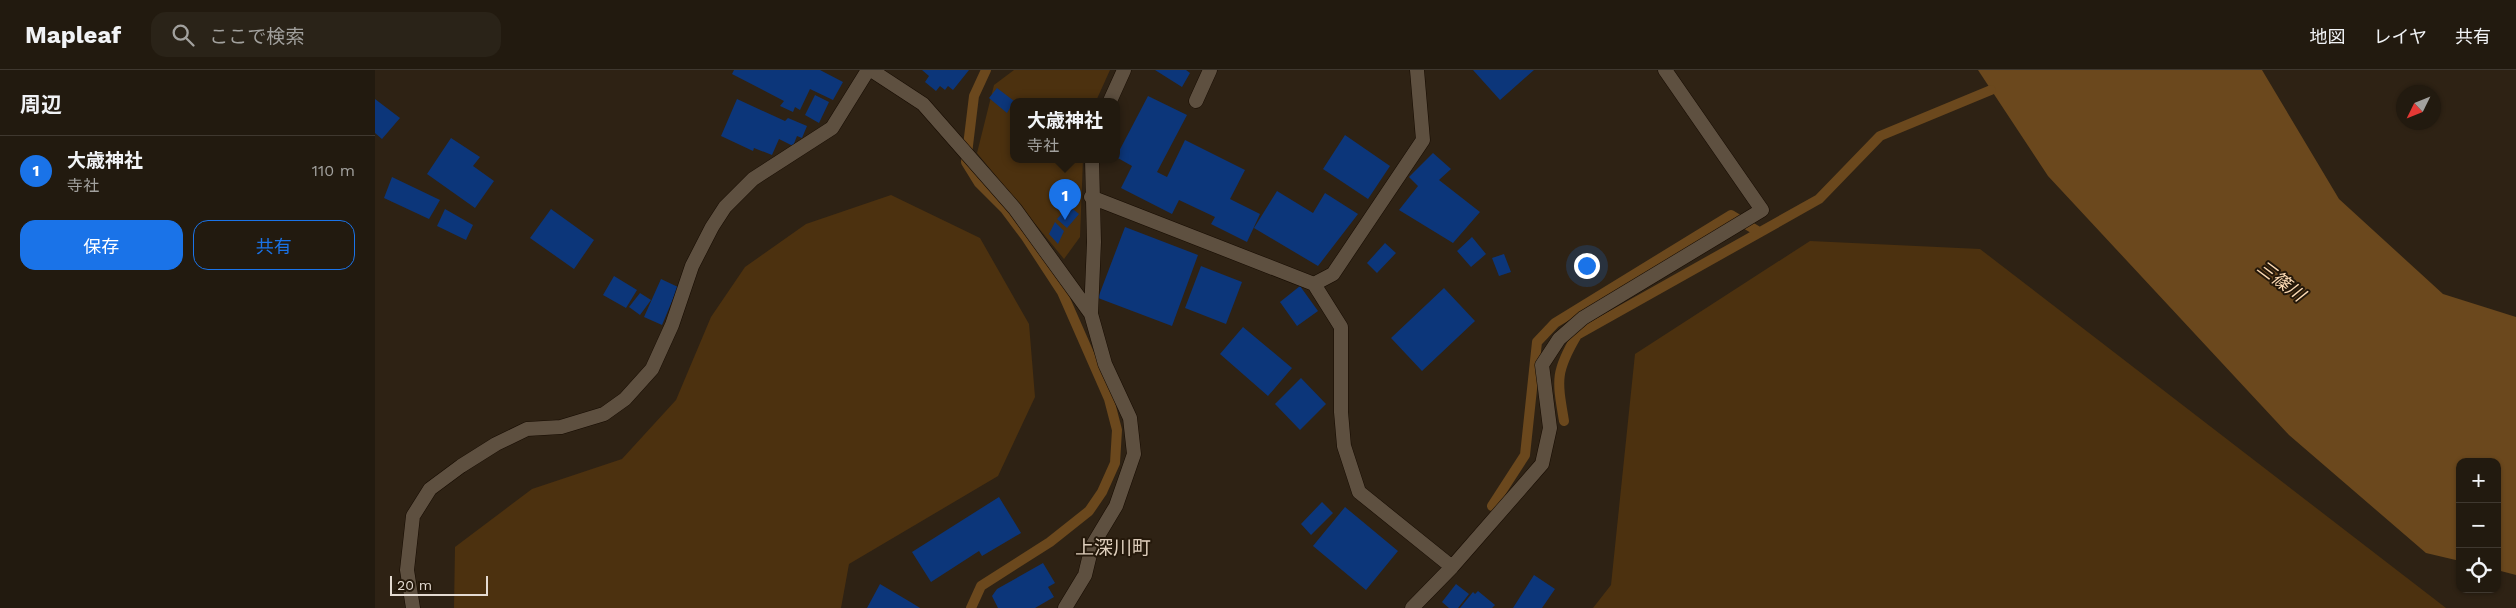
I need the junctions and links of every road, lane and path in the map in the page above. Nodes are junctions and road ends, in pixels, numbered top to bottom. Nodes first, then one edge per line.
1 (870, 70) edge
2 (1124, 70) edge
3 (1210, 70) edge
4 (1417, 70) edge
5 (1665, 70) edge
6 (1111, 98) edge
7 (1196, 101) dead end
8 (1092, 163) edge
9 (1091, 197) junction
10 (1314, 284) junction
11 (1091, 314) junction
12 (1452, 567) junction
13 (413, 608) edge
14 (1065, 608) edge
15 (1412, 608) edge

1 - 11 street
1 - 13 street
2 - 6 street
3 - 7 street
4 - 10 street
5 - 12 street
8 - 9 street
9 - 10 street
9 - 11 street
10 - 12 street
11 - 14 street
12 - 15 street

